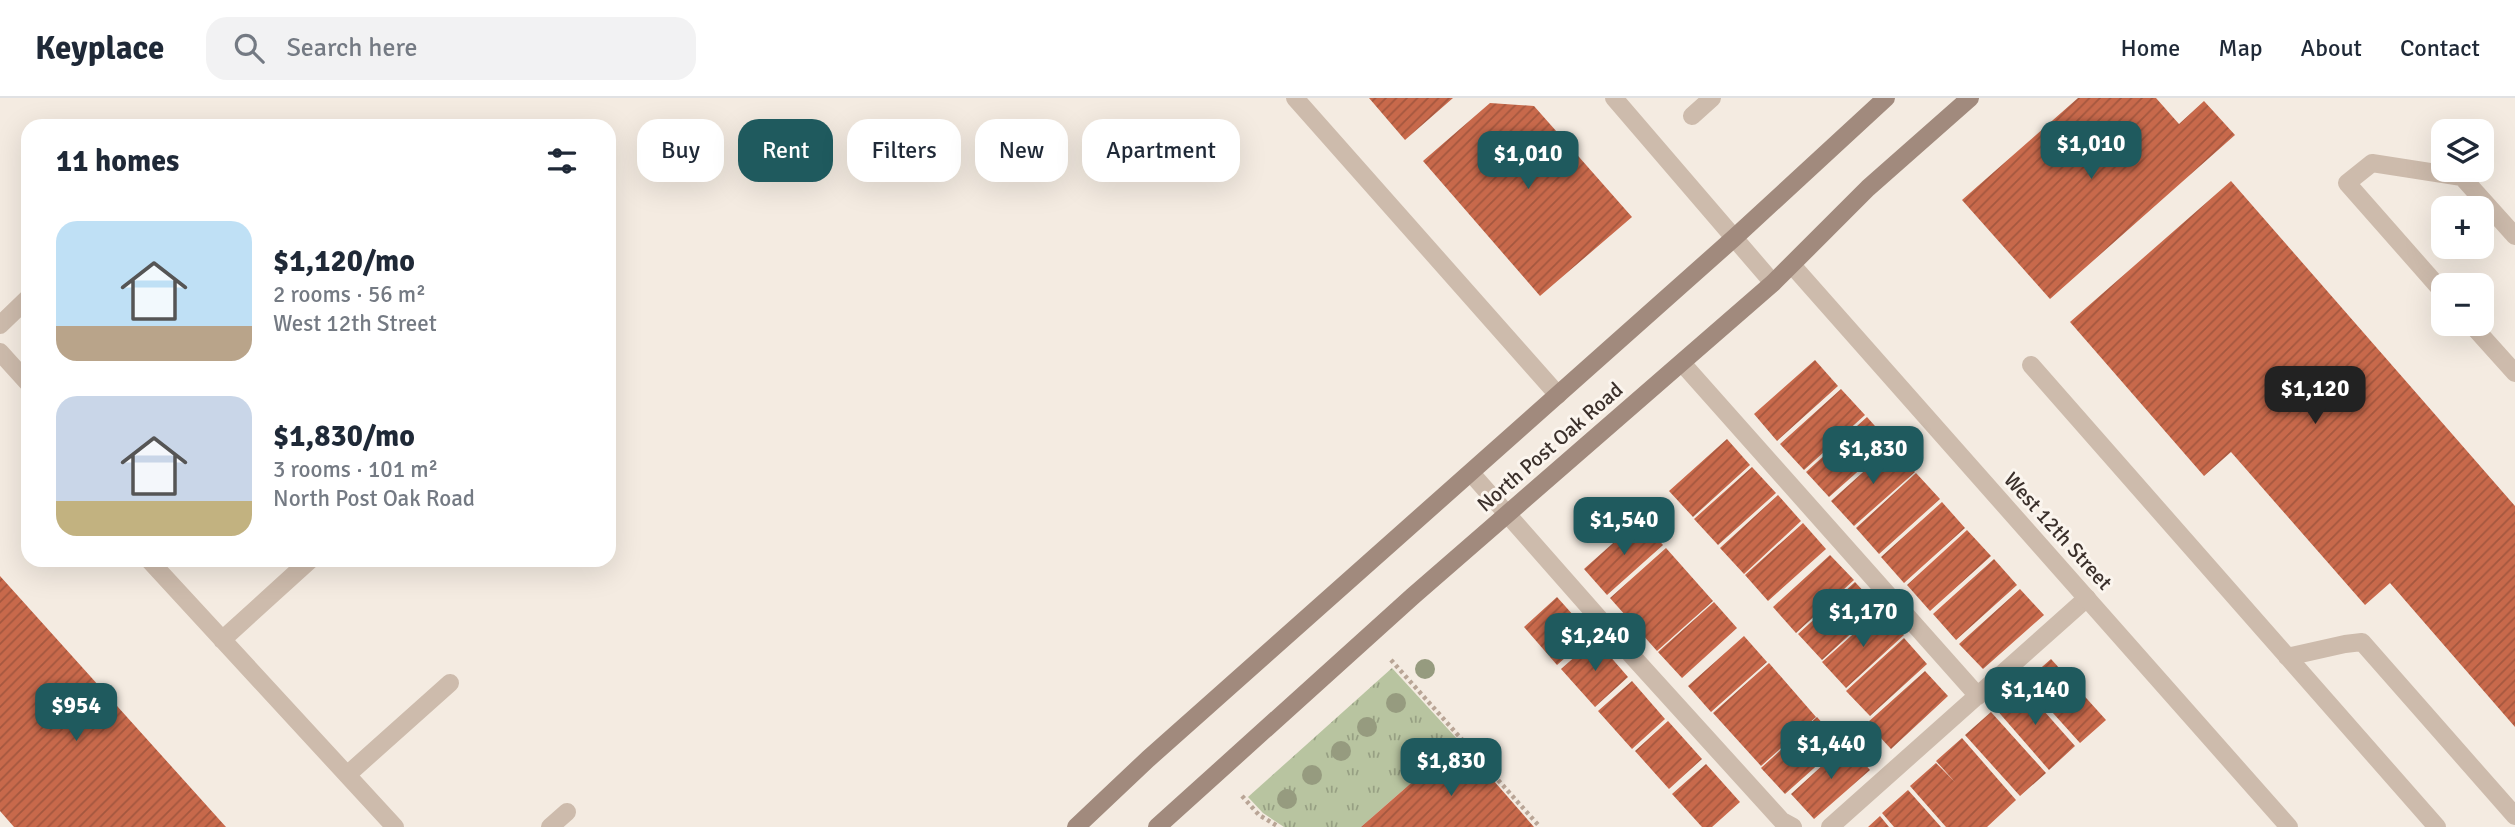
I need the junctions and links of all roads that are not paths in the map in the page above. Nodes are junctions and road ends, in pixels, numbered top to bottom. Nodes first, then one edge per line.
1 (1295, 98) edge
2 (1614, 98) edge
3 (1712, 98) edge
4 (1886, 98) edge
5 (1970, 98) edge
6 (1692, 116) dead end
7 (2515, 236) edge
8 (1734, 238) junction
9 (1792, 265) junction
10 (2431, 278) edge
11 (1773, 283) junction
12 (21, 305) edge
13 (0, 325) edge
14 (2482, 336) edge
15 (0, 352) edge
16 (1682, 362) junction
17 (2031, 365) dead end
18 (2515, 373) edge
19 (21, 375) edge
20 (1559, 395) junction
21 (1471, 473) junction
22 (1508, 514) junction
23 (155, 567) edge
24 (302, 567) edge
25 (2087, 598) junction
26 (222, 640) junction
27 (2287, 657) junction
28 (450, 683) dead end
29 (1978, 696) junction
30 (347, 775) junction
31 (567, 812) dead end
32 (2514, 814) edge
33 (395, 827) edge
34 (550, 827) edge
35 (1076, 827) edge
36 (1157, 827) edge
37 (1793, 827) edge
38 (1830, 827) edge
39 (2289, 827) edge
40 (2437, 827) edge
41 (2499, 827) edge

1 - 20 street
2 - 8 street
3 - 6 street
4 - 8 main road, North Post Oak Road
5 - 9 main road, North Post Oak Road
7 - 10 street
8 - 11 street
8 - 20 main road, North Post Oak Road
9 - 11 main road, North Post Oak Road
9 - 25 street, West 12th Street
11 - 16 main road, North Post Oak Road
12 - 13 street
14 - 18 street
15 - 19 street
16 - 22 main road, North Post Oak Road
16 - 29 street
17 - 27 street
20 - 21 main road, North Post Oak Road
21 - 22 street
21 - 35 main road, North Post Oak Road
22 - 36 main road, North Post Oak Road
22 - 37 street
23 - 26 street
24 - 26 street
25 - 29 street
25 - 39 street, West 12th Street
26 - 30 street
27 - 32 street
27 - 40 street
28 - 30 street
29 - 38 street
30 - 33 street
31 - 34 street
32 - 41 street

